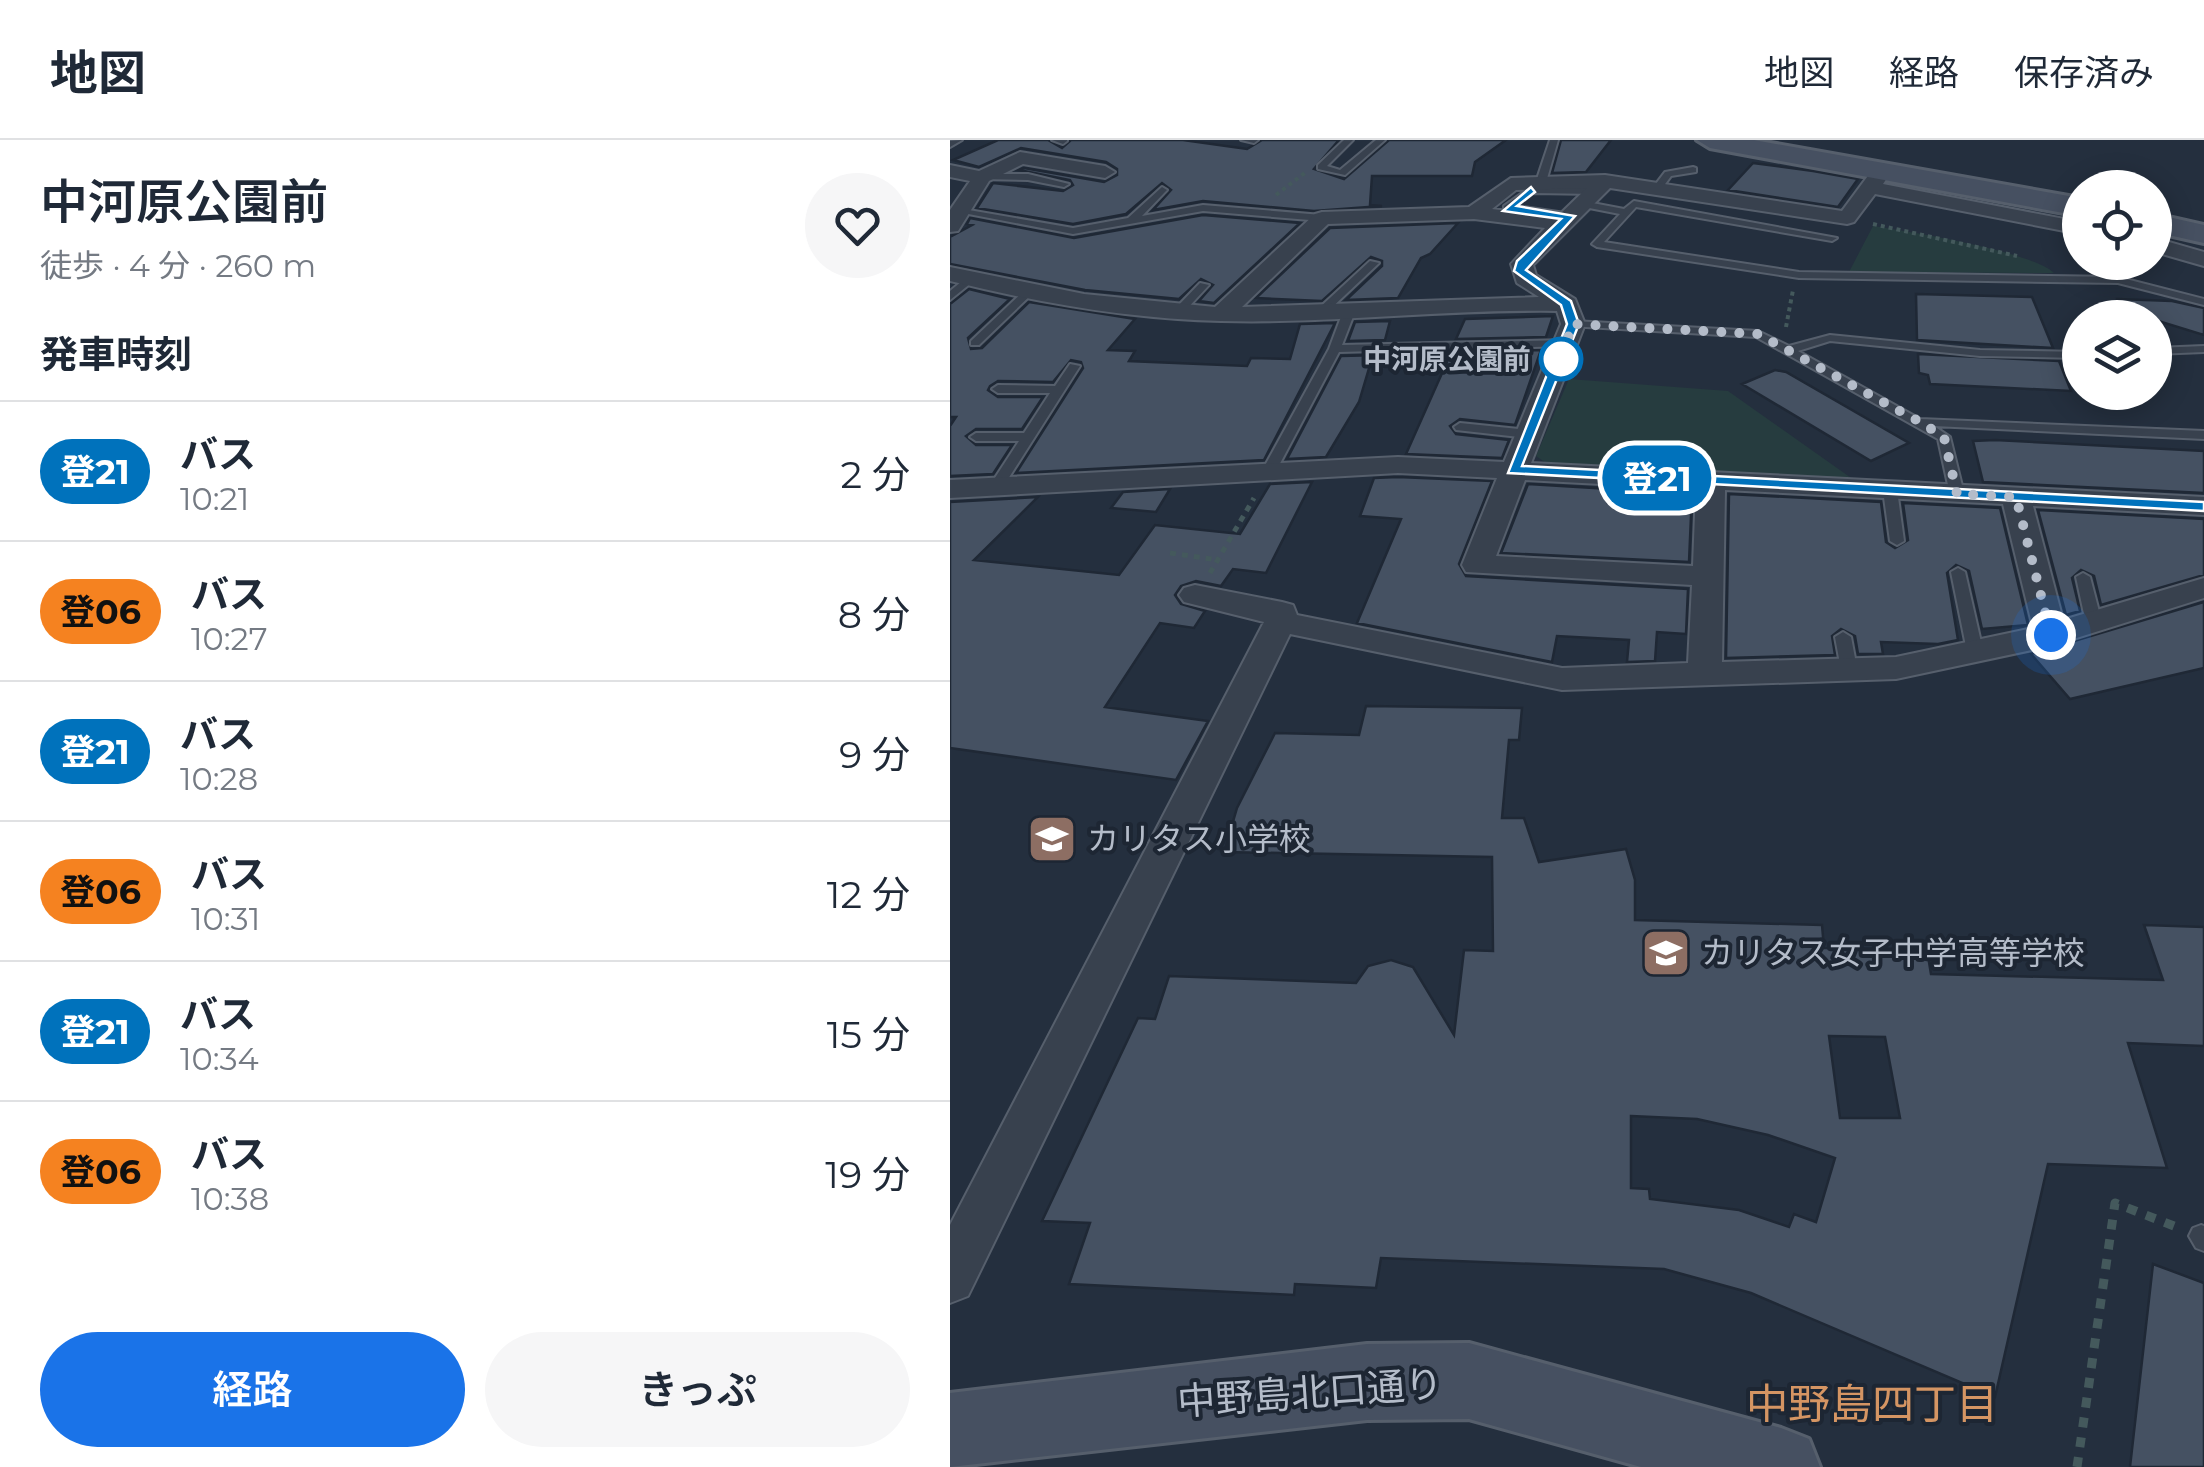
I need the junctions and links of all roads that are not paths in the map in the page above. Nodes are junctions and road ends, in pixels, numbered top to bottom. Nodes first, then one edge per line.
1 (958, 140) edge
2 (1036, 140) edge
3 (1245, 140) edge
4 (1254, 140) edge
5 (1349, 140) edge
6 (1381, 140) edge
7 (1554, 140) edge
8 (1710, 140) edge
9 (950, 144) edge
10 (1020, 158) junction
11 (1104, 168) dead end
12 (1693, 170) dead end
13 (950, 171) edge
14 (982, 177) junction
15 (1876, 178) junction
16 (1541, 182) junction
17 (1064, 184) dead end
18 (1658, 189) junction
19 (1162, 190) dead end
20 (1583, 203) junction
21 (2062, 204) edge
22 (1627, 212) junction
23 (1474, 213) junction
24 (1322, 218) junction
25 (956, 219) edge
26 (1132, 220) junction
27 (2062, 224) edge
28 (2172, 227) edge
29 (2204, 234) edge
30 (1832, 238) dead end
31 (2172, 250) edge
32 (2204, 259) edge
33 (1374, 263) dead end
34 (1522, 264) junction
35 (960, 276) edge
36 (1204, 285) dead end
37 (1030, 292) junction
38 (950, 297) edge
39 (1486, 301) junction
40 (2204, 302) edge
41 (1350, 309) junction
42 (1179, 311) junction
43 (1322, 311) junction
44 (1221, 314) junction
45 (1569, 324) junction
46 (974, 343) dead end
47 (1785, 348) junction
48 (1336, 349) junction
49 (2204, 349) edge
50 (2172, 350) edge
51 (2062, 355) edge
52 (1074, 366) dead end
53 (998, 389) dead end
54 (1058, 390) junction
55 (1920, 422) junction
56 (1460, 427) dead end
57 (1529, 434) junction
58 (2204, 435) edge
59 (976, 437) dead end
60 (1030, 438) junction
61 (1514, 470) junction
62 (1269, 472) junction
63 (1711, 482) junction
64 (996, 487) junction
65 (950, 489) edge
66 (1890, 490) junction
67 (1957, 494) junction
68 (2016, 497) junction
69 (2204, 506) edge
70 (1897, 541) dead end
71 (1958, 572) dead end
72 (1709, 576) junction
73 (2083, 576) dead end
74 (2204, 588) edge
75 (1195, 595) road end
76 (1280, 622) junction
77 (2094, 623) junction
78 (2051, 635) junction
79 (1975, 651) junction
80 (1705, 672) junction
81 (950, 1278) edge
82 (950, 1432) edge
83 (1781, 1467) edge

1 - 9 lane
2 - 10 street
3 - 4 lane
5 - 6 lane
7 - 16 lane
8 - 15 street
10 - 11 street
10 - 14 street
12 - 18 lane
13 - 14 street
14 - 17 lane
14 - 25 street
15 - 18 street
15 - 21 street
15 - 27 street
16 - 20 street
16 - 23 street
18 - 20 street
19 - 26 lane
20 - 20 lane
20 - 22 lane
20 - 23 street
20 - 34 street
22 - 30 lane
22 - 40 lane
23 - 24 street
24 - 26 lane
24 - 44 street
25 - 26 lane
28 - 29 street
31 - 32 street
33 - 43 lane
34 - 39 street
34 - 45 street
35 - 37 street
35 - 38 lane
36 - 42 lane
37 - 42 street
37 - 46 lane
39 - 41 street
39 - 45 street
41 - 43 street
41 - 48 lane
42 - 44 street
43 - 44 street
45 - 47 lane
45 - 48 lane
45 - 57 street
47 - 51 lane
47 - 55 lane
48 - 62 lane
49 - 50 lane
52 - 54 lane
53 - 54 lane
54 - 60 lane
55 - 58 lane
55 - 67 lane
56 - 57 lane
57 - 61 street
59 - 60 lane
60 - 64 lane
61 - 62 street
61 - 63 street
61 - 72 street
62 - 64 street
63 - 66 street
63 - 72 street
64 - 65 street
66 - 67 street
66 - 70 lane
67 - 68 street
68 - 69 street
68 - 78 street
71 - 79 lane
72 - 80 street
73 - 77 lane
74 - 77 street
75 - 76 street
76 - 80 street
76 - 81 street
77 - 78 street
78 - 79 street
79 - 80 street
82 - 83 street, 中野島北口通り

